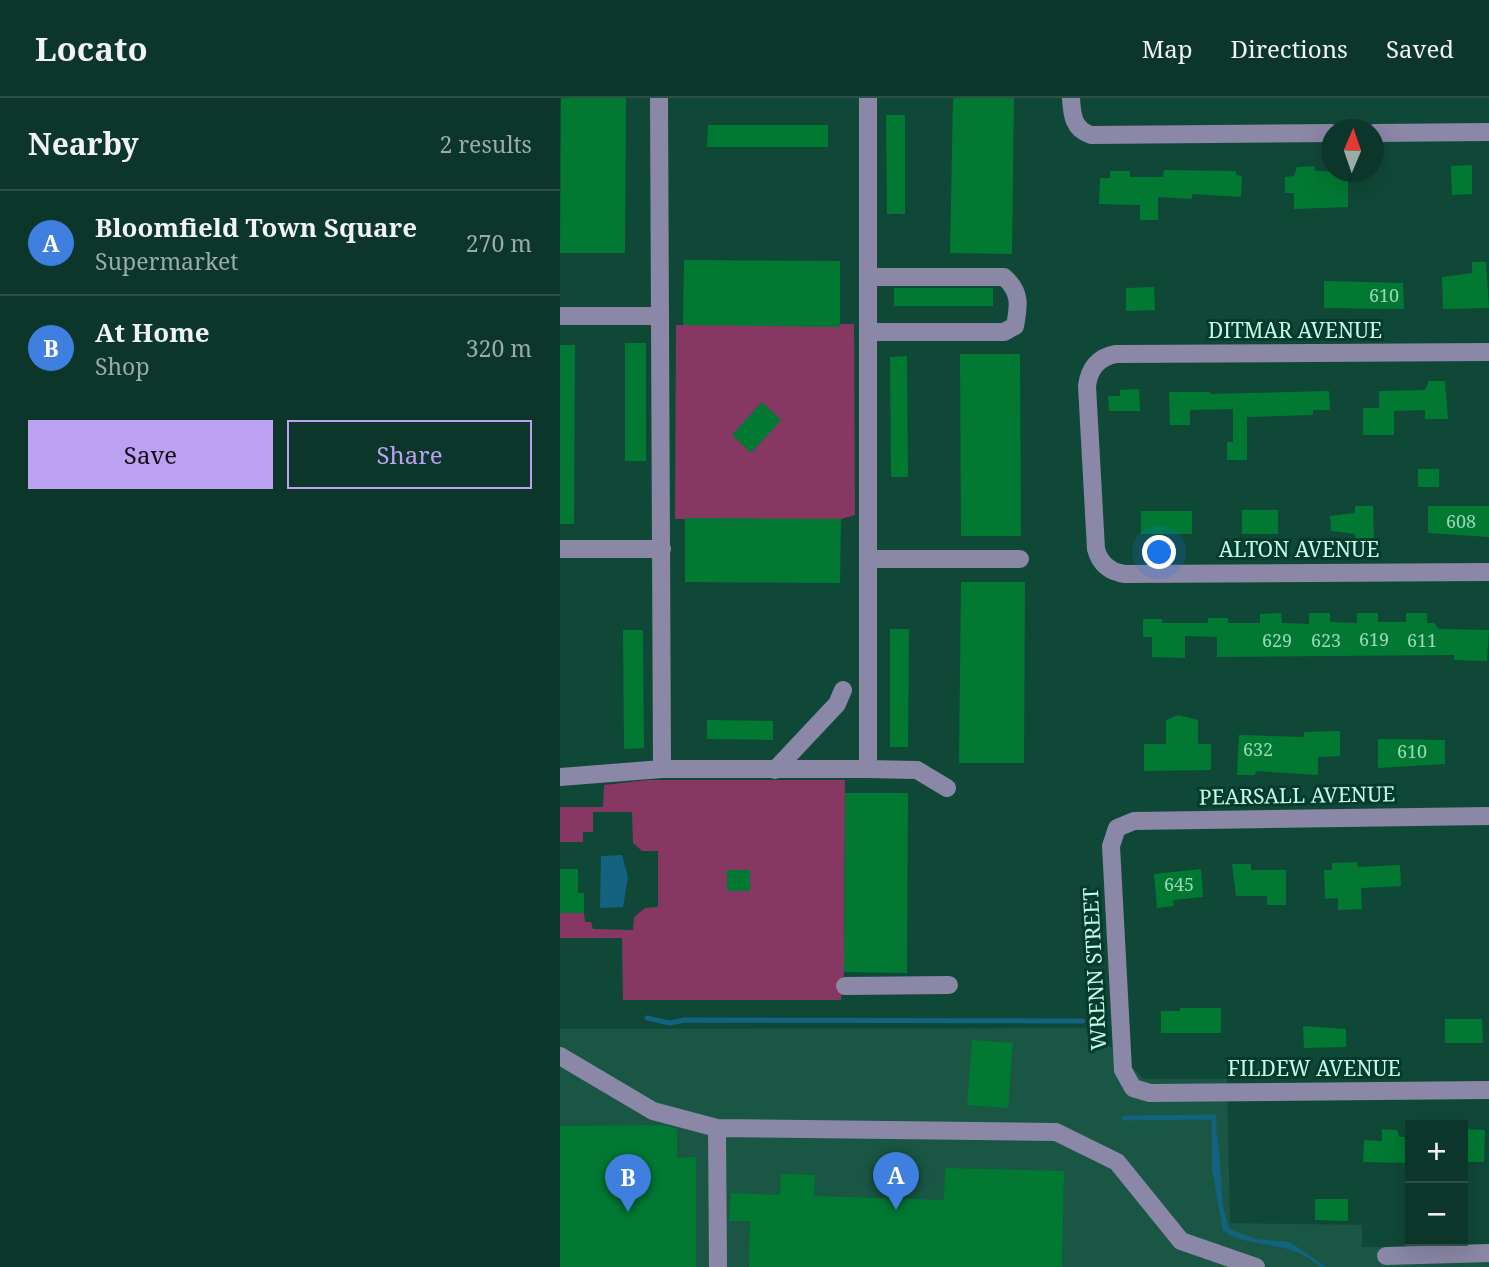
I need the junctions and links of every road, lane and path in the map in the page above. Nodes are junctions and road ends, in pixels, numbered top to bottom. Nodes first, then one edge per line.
1 (659, 98) edge
2 (1071, 98) edge
3 (868, 107) edge
4 (1489, 132) edge
5 (1321, 133) edge
6 (1384, 133) edge
7 (868, 276) junction
8 (560, 316) edge
9 (660, 316) junction
10 (868, 332) junction
11 (1489, 352) edge
12 (560, 549) edge
13 (662, 549) junction
14 (868, 559) junction
15 (1020, 559) dead end
16 (1111, 570) joint
17 (1489, 572) edge
18 (844, 690) dead end
19 (662, 769) junction
20 (868, 769) junction
21 (775, 770) junction
22 (560, 777) edge
23 (947, 788) dead end
24 (1489, 817) edge
25 (1112, 836) joint
26 (949, 985) dead end
27 (845, 986) dead end
28 (560, 1056) edge
29 (1489, 1090) edge
30 (1140, 1091) joint
31 (717, 1128) junction
32 (1489, 1253) edge
33 (1386, 1256) dead end
34 (718, 1267) edge
35 (1256, 1267) edge

1 - 9 street
2 - 5 street
3 - 7 street
4 - 6 street
7 - 10 street
7 - 10 street
8 - 9 street
9 - 13 street
10 - 14 street
11 - 16 street, DITMAR AVENUE
12 - 13 street
13 - 19 street
14 - 15 street
14 - 20 street
16 - 17 street, ALTON AVENUE
18 - 21 street
19 - 21 street
19 - 22 street
20 - 21 street
20 - 23 street
24 - 25 street, PEARSALL AVENUE
25 - 30 street, WRENN STREET
26 - 27 street
28 - 31 street
29 - 30 street, FILDEW AVENUE
31 - 34 street
31 - 35 street
32 - 33 street

